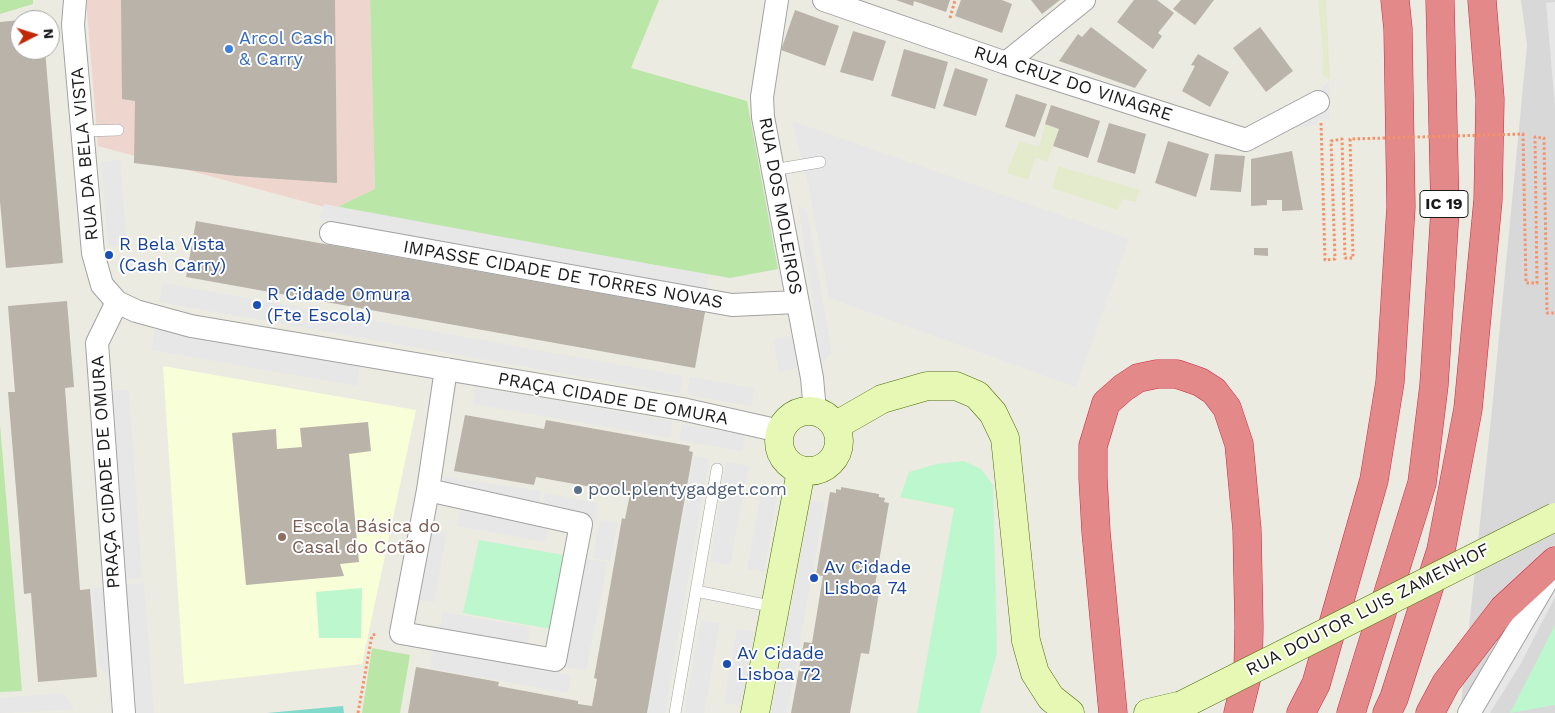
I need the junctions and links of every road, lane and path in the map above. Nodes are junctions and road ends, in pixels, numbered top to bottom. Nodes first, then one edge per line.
1 (74, 0) edge
2 (777, 0) edge
3 (824, 0) edge
4 (1084, 0) edge
5 (1395, 0) edge
6 (1440, 0) edge
7 (1482, 0) edge
8 (1006, 63) junction
9 (1320, 113) joint
10 (83, 130) junction
11 (118, 130) dead end
12 (820, 162) dead end
13 (773, 170) junction
14 (330, 233) dead end
15 (117, 302) junction
16 (797, 302) junction
17 (1555, 313) edge
18 (446, 368) junction
19 (825, 419) junction
20 (780, 431) junction
21 (717, 469) dead end
22 (800, 471) junction
23 (428, 490) junction
24 (1555, 517) edge
25 (1555, 563) edge
26 (696, 591) junction
27 (775, 607) junction
28 (367, 659) dead end
29 (124, 713) edge
30 (358, 713) edge
31 (675, 713) edge
32 (755, 713) edge
33 (1070, 713) edge
34 (1113, 713) edge
35 (1148, 713) edge
36 (1238, 713) edge
37 (1301, 713) edge
38 (1351, 713) edge
39 (1387, 713) edge
40 (1430, 713) edge
41 (1468, 713) edge

1 - 10 street, RUA DA BELA VISTA
2 - 13 street, RUA DOS MOLEIROS
3 - 8 street, RUA CRUZ DO VINAGRE
4 - 8 street
5 - 37 highway, IC 19
6 - 38 highway, IC 19
7 - 39 highway
8 - 9 street, RUA CRUZ DO VINAGRE
9 - 17 path, bridge
10 - 11 lane
10 - 15 street, RUA DA BELA VISTA
12 - 13 lane
13 - 16 street, RUA DOS MOLEIROS
14 - 16 street, IMPASSE CIDADE DE TORRES NOVAS
15 - 18 street, PRAÇA CIDADE DE OMURA
15 - 29 street, PRAÇA CIDADE DE OMURA
16 - 19 street, RUA DOS MOLEIROS
18 - 20 street, PRAÇA CIDADE DE OMURA
18 - 23 street
19 - 20 street
19 - 22 street
19 - 33 street
20 - 22 street
21 - 26 lane
22 - 27 street
23 - 23 street
24 - 35 street, RUA DOUTOR LUIS ZAMENHOF, bridge
25 - 40 highway
25 - 41 street
26 - 27 lane
26 - 31 lane
27 - 32 street
28 - 30 path
34 - 36 highway

